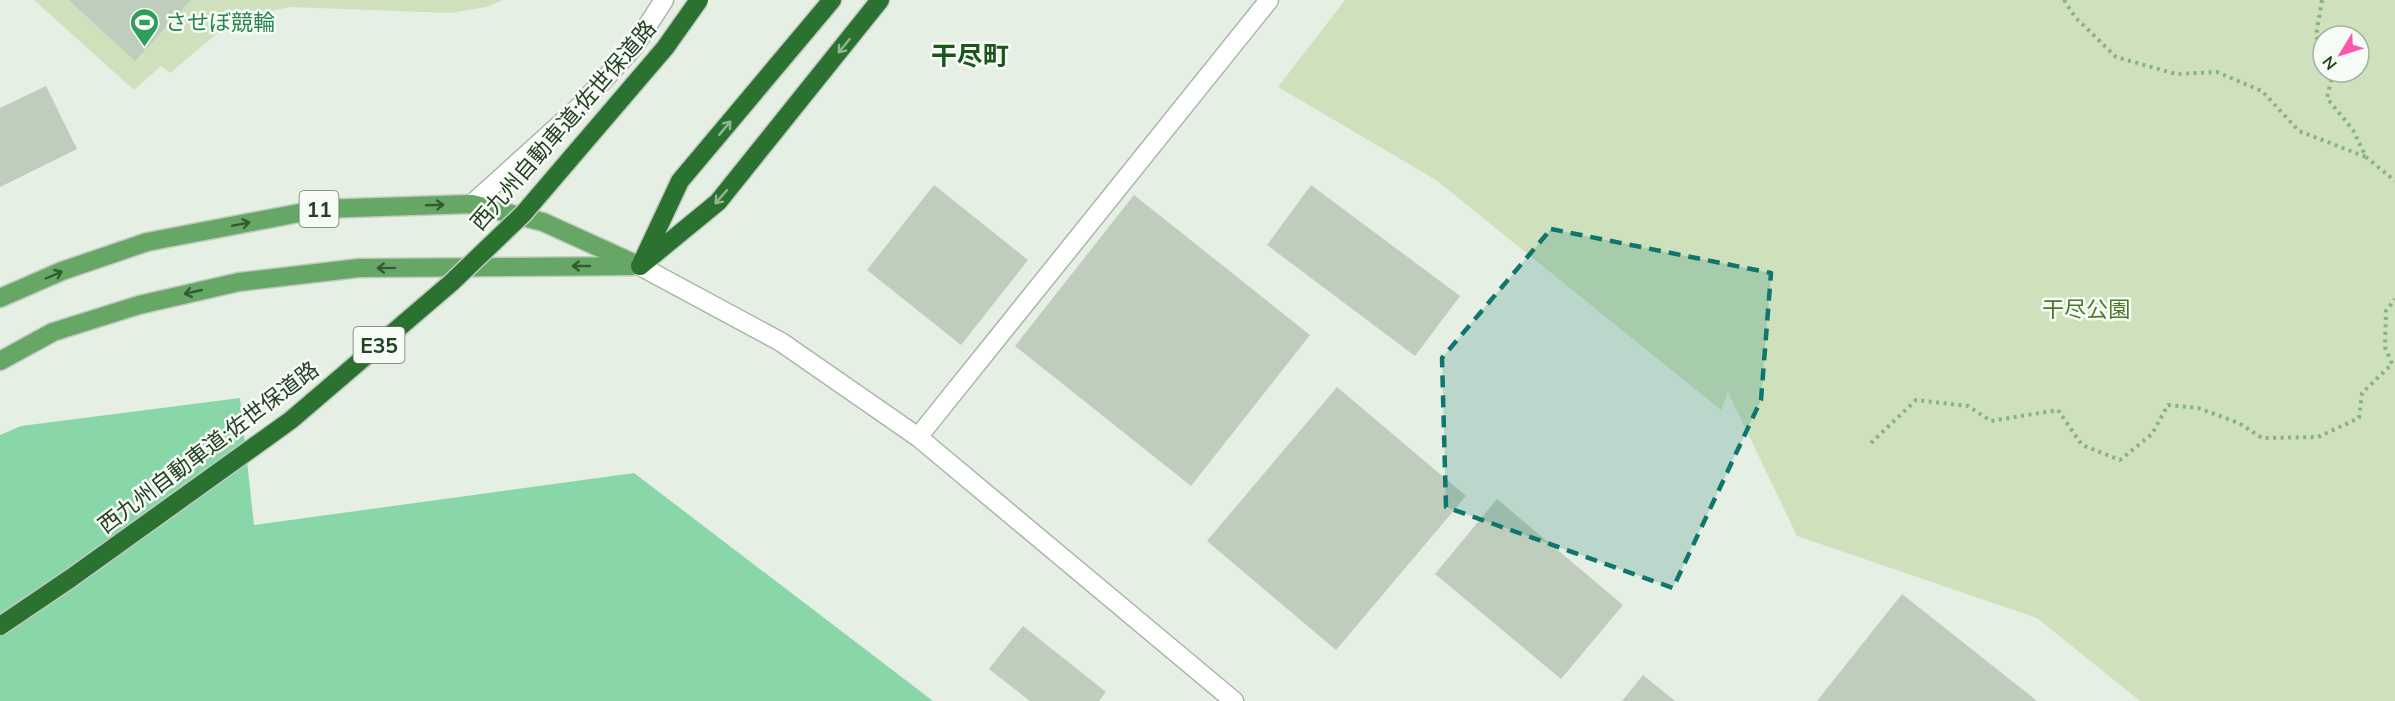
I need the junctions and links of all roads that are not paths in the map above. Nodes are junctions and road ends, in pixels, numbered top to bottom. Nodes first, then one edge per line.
1 (664, 0) edge
2 (699, 0) edge
3 (832, 0) edge
4 (880, 0) edge
5 (1269, 0) edge
6 (472, 204) junction
7 (640, 266) junction
8 (0, 298) edge
9 (0, 361) edge
10 (918, 437) junction
11 (0, 626) edge
12 (1234, 701) edge

1 - 6 street
2 - 11 highway, 西九州自動車道;佐世保道路 / E35, bridge
7 -> 3 highway
4 -> 7 highway
5 - 10 street
6 - 7 main road, 11
8 -> 6 main road, 11
7 -> 9 main road
7 - 10 street
10 - 12 street

